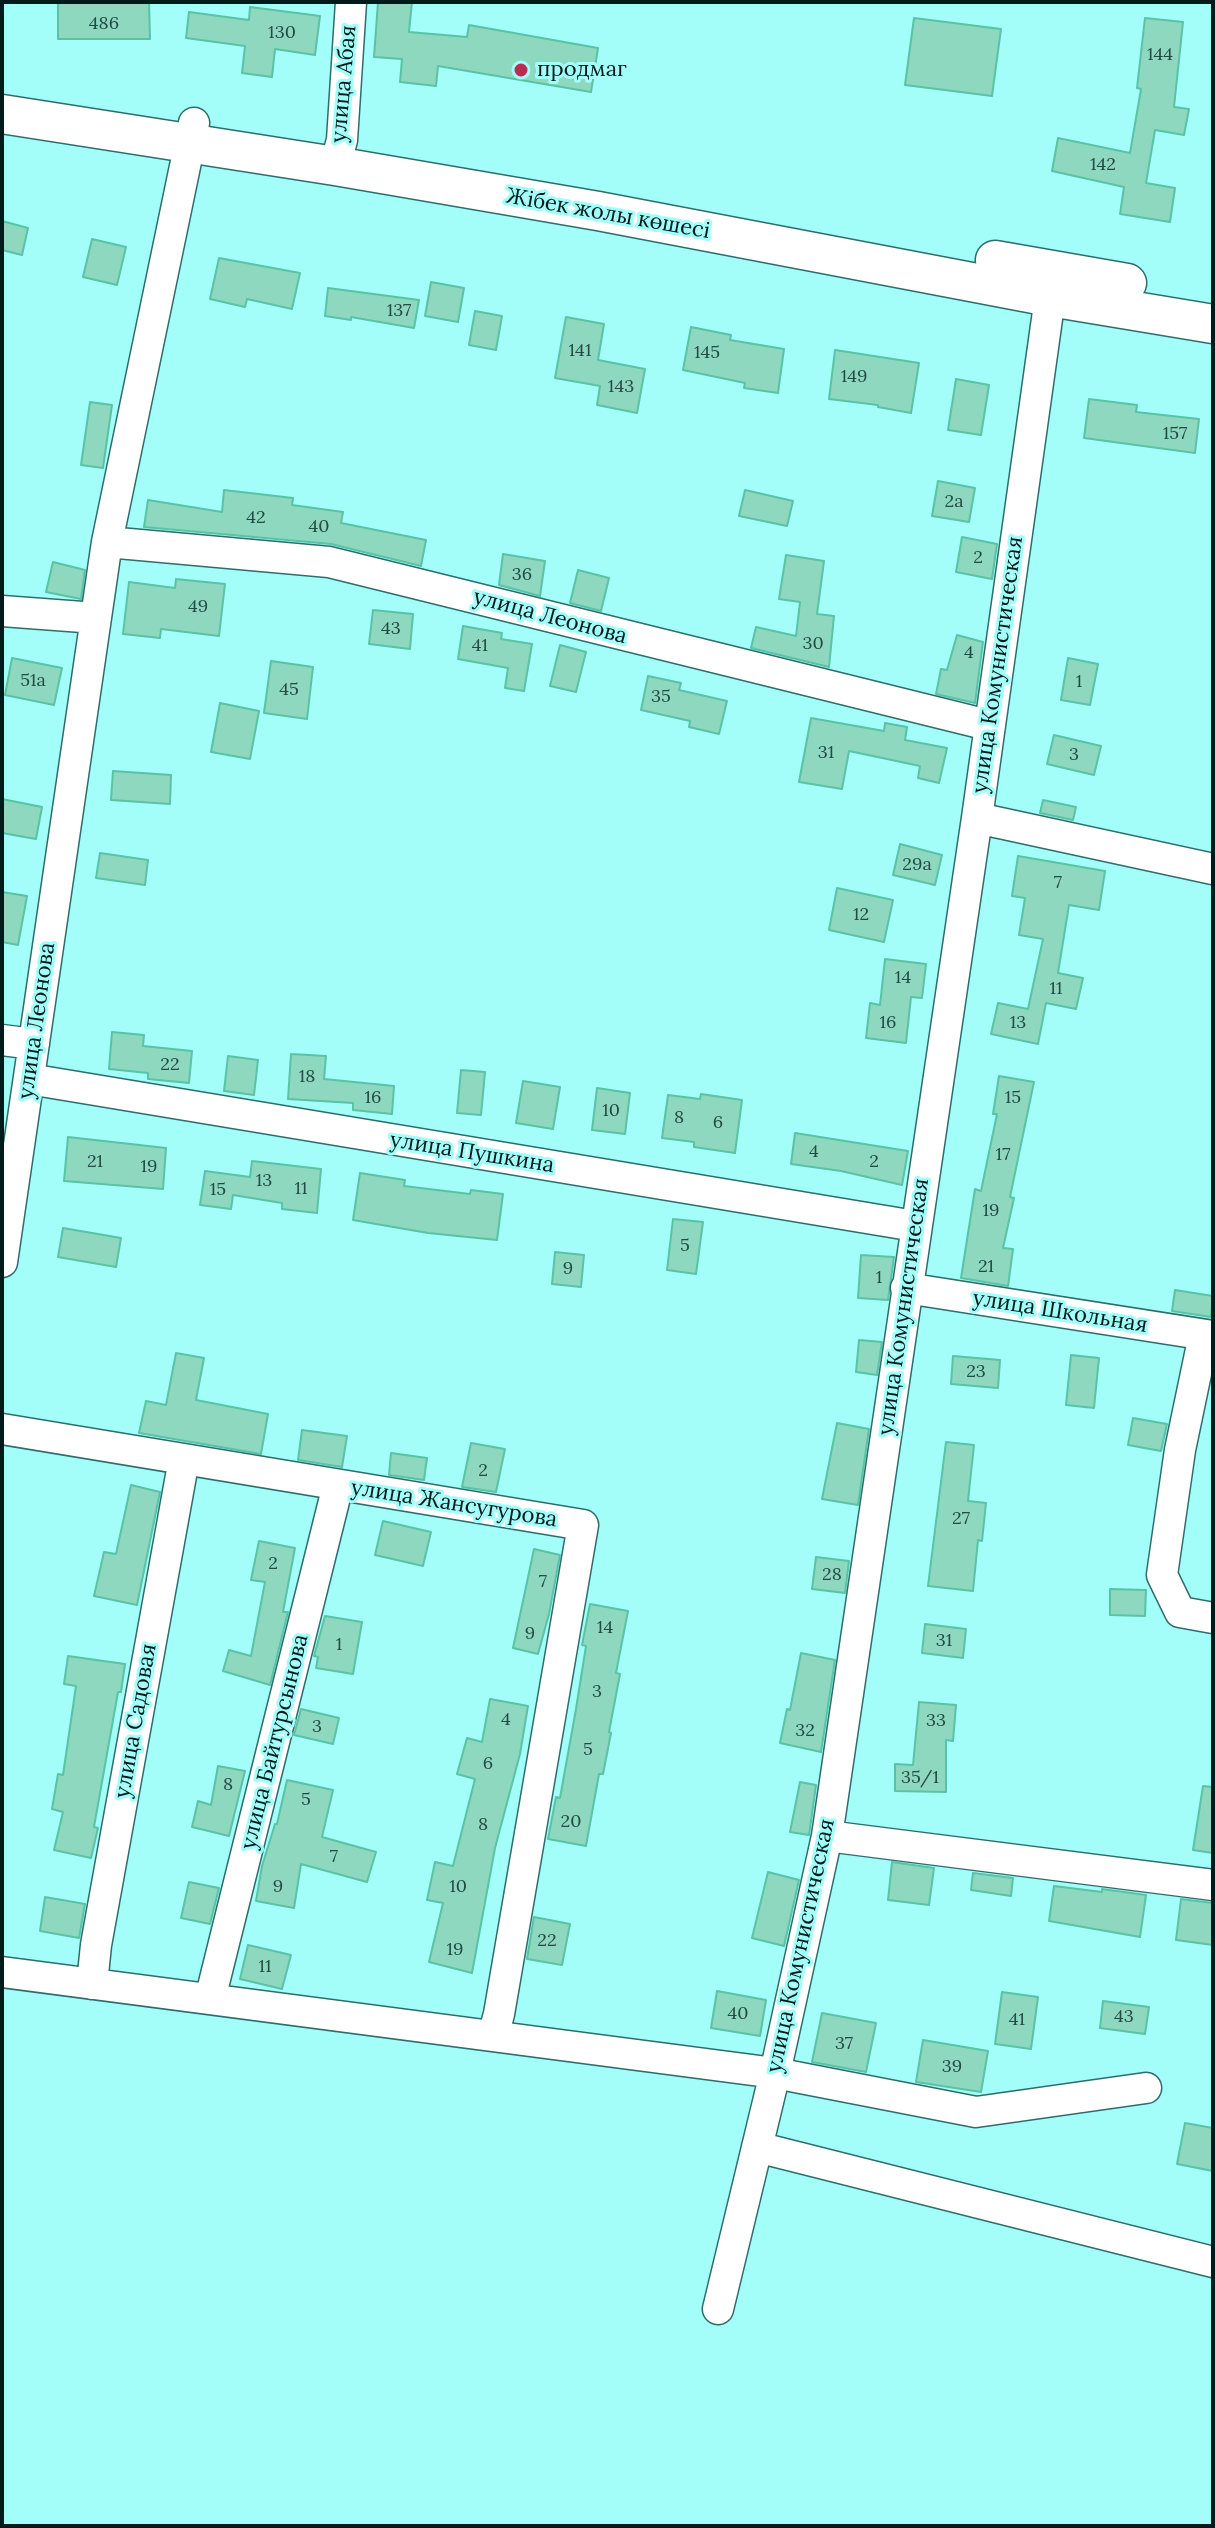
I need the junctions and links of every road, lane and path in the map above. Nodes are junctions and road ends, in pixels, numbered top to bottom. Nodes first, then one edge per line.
1 (351, 2) edge
2 (2, 92) edge
3 (2, 114) edge
4 (191, 134) junction
5 (339, 153) junction
6 (1052, 284) junction
7 (1213, 298) edge
8 (1213, 324) edge
9 (107, 542) junction
10 (2, 611) edge
11 (96, 618) junction
12 (988, 725) junction
13 (977, 818) junction
14 (1213, 869) edge
15 (2, 1040) edge
16 (34, 1044) junction
17 (29, 1079) junction
18 (6, 1209) edge
19 (915, 1226) junction
20 (2, 1262) edge
21 (906, 1288) junction
22 (1209, 1335) edge
23 (2, 1429) edge
24 (184, 1459) junction
25 (338, 1485) junction
26 (1213, 1618) edge
27 (827, 1836) junction
28 (1213, 1885) edge
29 (2, 1972) edge
30 (92, 1984) junction
31 (210, 1999) junction
32 (493, 2036) junction
33 (775, 2073) junction
34 (1146, 2088) dead end
35 (757, 2147) junction
36 (1213, 2262) edge
37 (718, 2309) dead end

1 - 5 street, улица Абая
2 - 4 main road, Жібек жолы көшесі
3 - 4 main road, Жібек жолы көшесі
4 - 5 main road, Жібек жолы көшесі
4 - 9 street, улица Леонова
5 - 6 main road, Жібек жолы көшесі
6 - 7 main road, Жібек жолы көшесі
6 - 8 main road, Жібек жолы көшесі
6 - 12 street, улица Комунистическая
9 - 11 street, улица Леонова
9 - 12 street, улица Леонова
10 - 11 street
11 - 16 street, улица Леонова
12 - 13 street, улица Комунистическая
13 - 14 street
13 - 19 street, улица Комунистическая
15 - 16 street
16 - 17 street, улица Леонова
17 - 18 street, улица Леонова
17 - 19 street, улица Пушкина
18 - 20 street, улица Леонова
19 - 21 street, улица Комунистическая
21 - 22 street, улица Школьная
21 - 27 street, улица Комунистическая
22 - 26 street
23 - 24 street, улица Жансугурова
24 - 25 street, улица Жансугурова
24 - 30 street, улица Садовая
25 - 31 street, улица Байтурсынова
25 - 32 street, улица Жансугурова
27 - 28 street
27 - 33 street, улица Комунистическая
29 - 30 street
30 - 31 street
31 - 32 street
32 - 33 street
33 - 34 street
33 - 35 street, улица Комунистическая
35 - 36 street
35 - 37 street, улица Комунистическая

